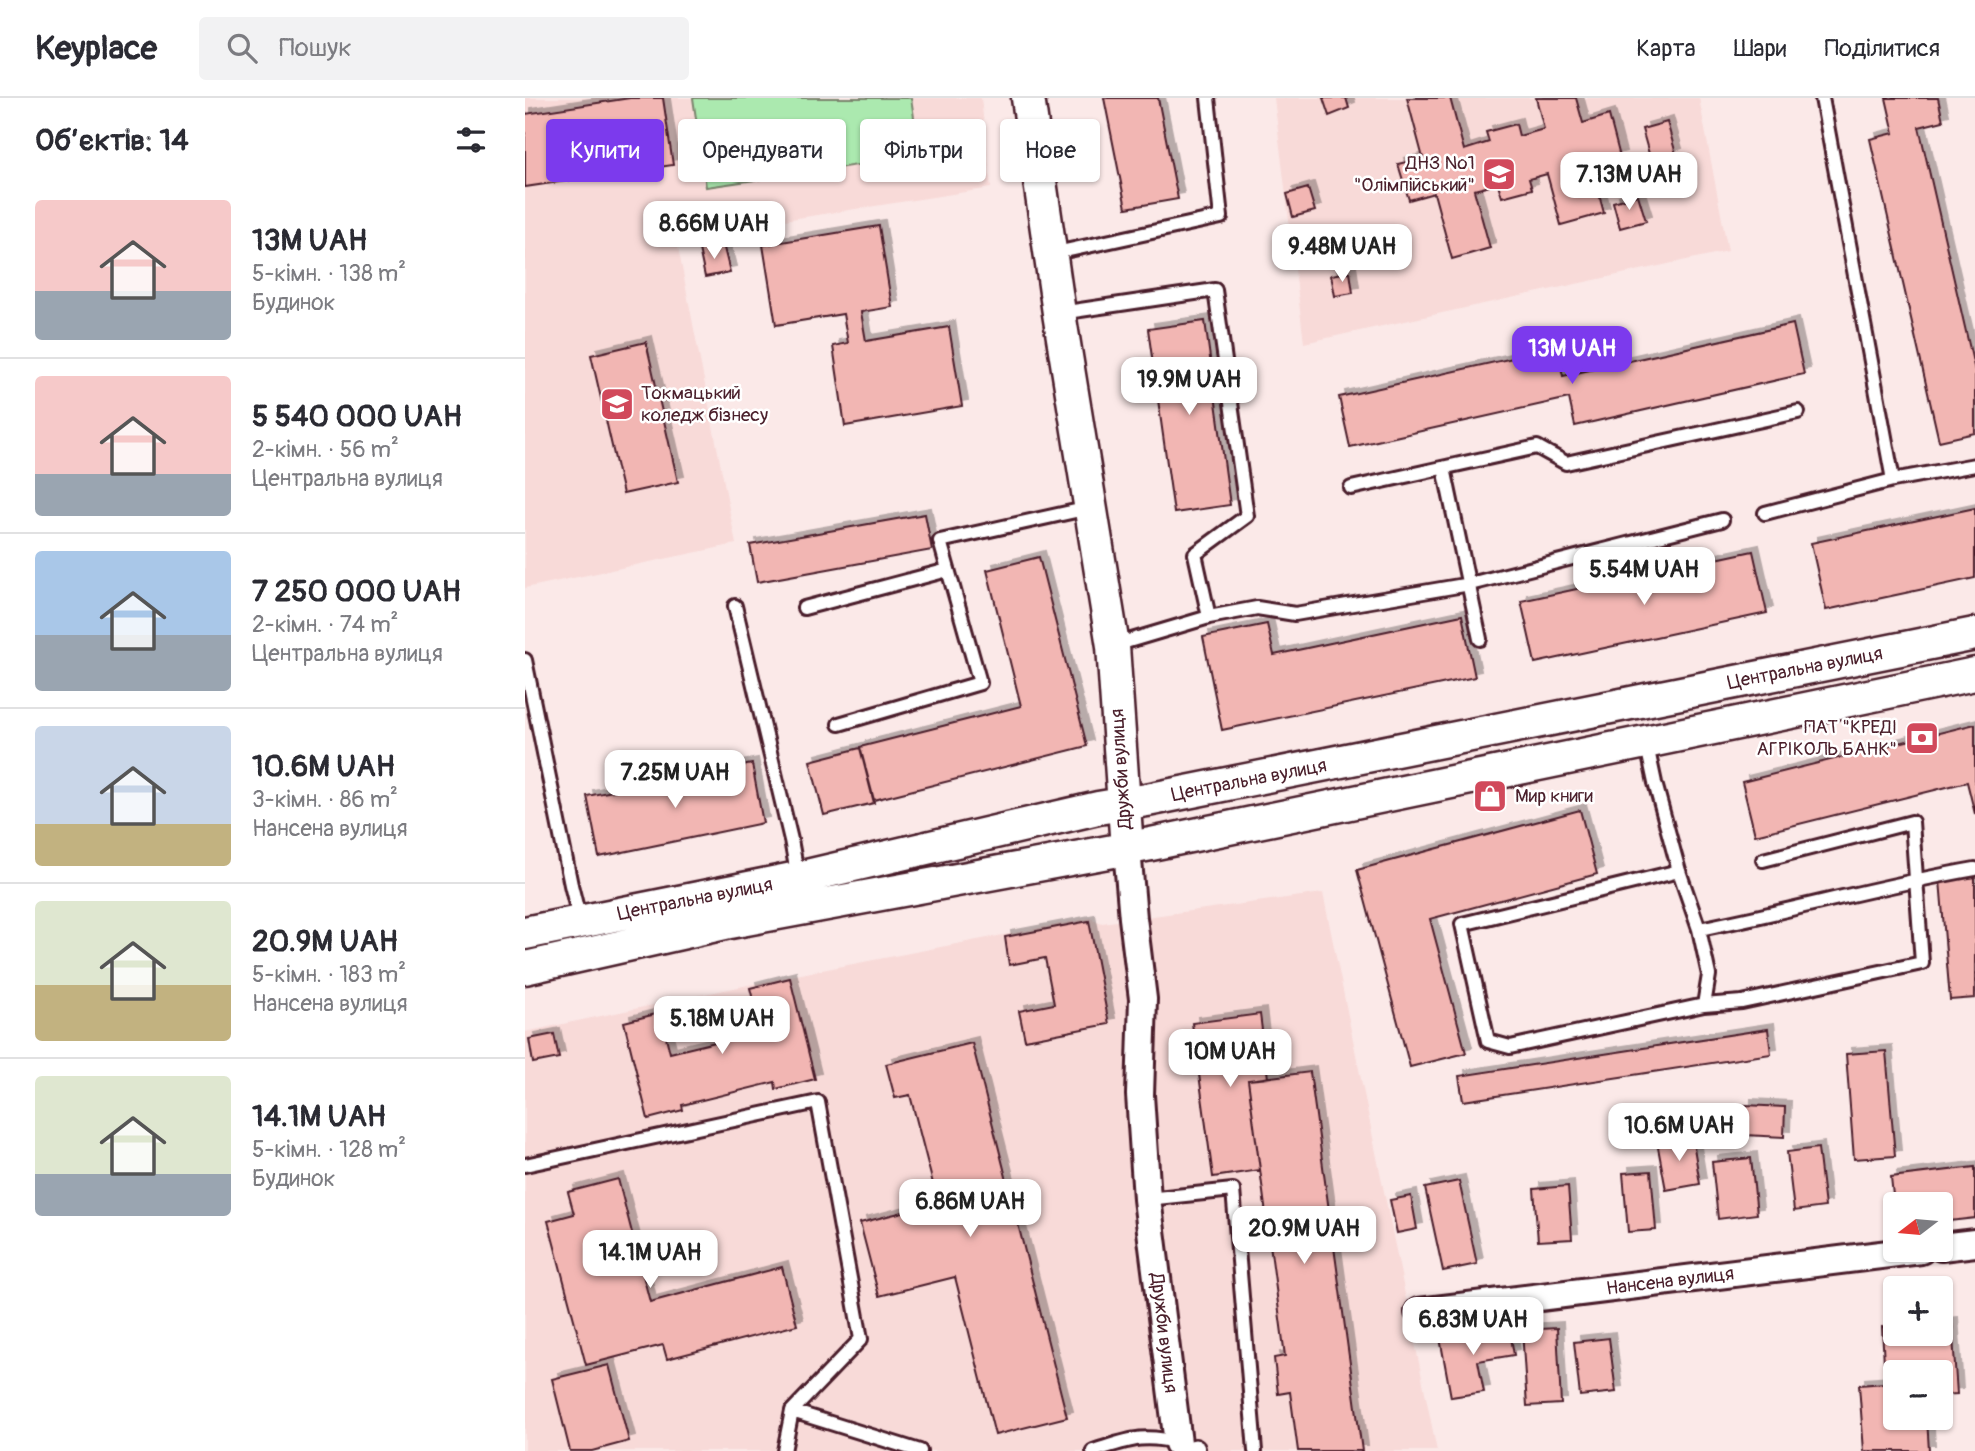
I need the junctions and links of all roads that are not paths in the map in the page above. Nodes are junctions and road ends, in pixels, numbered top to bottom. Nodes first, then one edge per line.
1 (1028, 98) edge
2 (1208, 98) edge
3 (1822, 98) edge
4 (1050, 254) junction
5 (1059, 313) junction
6 (1798, 412) dead end
7 (1975, 465) edge
8 (1444, 468) junction
9 (1892, 480) junction
10 (1352, 488) dead end
11 (1090, 508) junction
12 (1765, 513) dead end
13 (1721, 520) dead end
14 (948, 570) junction
15 (1470, 584) junction
16 (735, 606) dead end
17 (804, 608) dead end
18 (1209, 618) junction
19 (1975, 634) edge
20 (1480, 639) dead end
21 (1112, 646) junction
22 (525, 660) edge
23 (1975, 674) edge
24 (839, 724) dead end
25 (1646, 741) junction
26 (1123, 804) junction
27 (1127, 849) junction
28 (1763, 860) dead end
29 (1975, 869) edge
30 (1679, 871) junction
31 (798, 878) junction
32 (1915, 879) junction
33 (580, 921) junction
34 (1699, 929) junction
35 (525, 933) edge
36 (525, 968) edge
37 (1704, 1006) junction
38 (525, 1165) edge
39 (1147, 1199) junction
40 (1975, 1243) edge
41 (1953, 1246) edge
42 (1883, 1255) edge
43 (1419, 1312) dead end
44 (792, 1411) junction
45 (1193, 1448) edge
46 (784, 1451) edge
47 (921, 1451) edge
48 (1093, 1451) edge
49 (1255, 1451) edge

1 - 4 street, Дружби вулиця
2 - 4 lane
3 - 9 lane
4 - 5 street, Дружби вулиця
5 - 11 street, Дружби вулиця
5 - 18 lane
6 - 8 lane
7 - 9 lane
8 - 10 lane
8 - 15 lane
9 - 12 lane
11 - 14 lane
11 - 21 street, Дружби вулиця
13 - 15 lane
14 - 17 lane
14 - 24 lane
15 - 18 lane
15 - 20 lane
16 - 31 lane
18 - 21 lane
19 - 26 street, Центральна вулиця
21 - 26 street, Дружби вулиця
22 - 33 lane
23 - 25 street, Центральна вулиця
25 - 27 street, Центральна вулиця
25 - 30 lane
26 - 27 street, Дружби вулиця
26 - 31 street, Центральна вулиця
27 - 36 street, Центральна вулиця
27 - 39 street, Дружби вулиця
28 - 32 lane
29 - 32 lane
30 - 34 lane
30 - 37 lane
31 - 33 street, Центральна вулиця
32 - 34 lane
32 - 37 lane
33 - 35 street, Центральна вулиця
34 - 37 lane
38 - 44 lane
39 - 45 street, Дружби вулиця
39 - 49 lane
40 - 41 street
42 - 43 street, Нансена вулиця
44 - 46 lane
44 - 47 lane
45 - 48 lane

